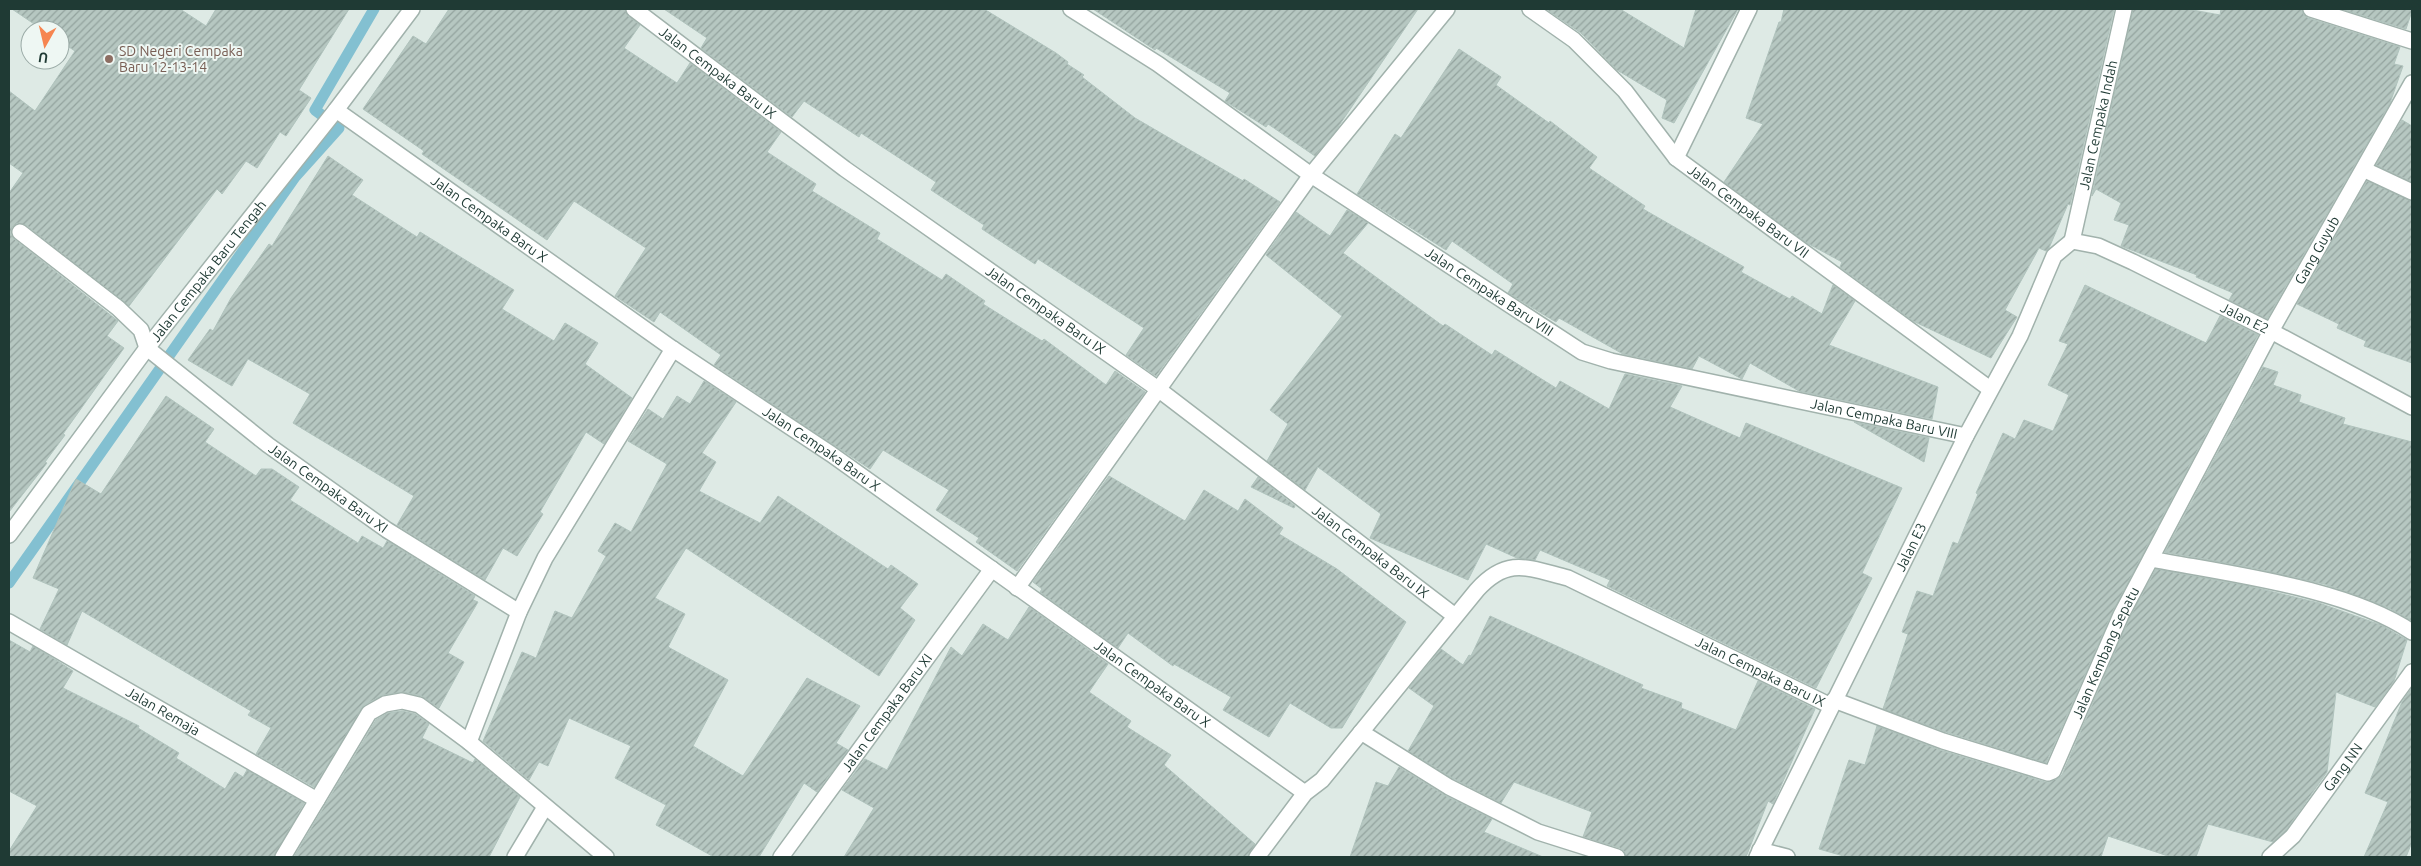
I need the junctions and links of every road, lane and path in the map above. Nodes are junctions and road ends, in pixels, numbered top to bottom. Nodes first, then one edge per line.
1 (412, 9) edge
2 (634, 9) edge
3 (1072, 9) edge
4 (1447, 9) edge
5 (1530, 9) edge
6 (1749, 9) edge
7 (2124, 9) edge
8 (2311, 9) edge
9 (2412, 42) edge
10 (2412, 83) edge
11 (334, 112) junction
12 (1676, 158) junction
13 (2365, 170) junction
14 (1311, 175) junction
15 (2412, 192) edge
16 (20, 232) dead end
17 (2072, 241) junction
18 (2272, 332) junction
19 (673, 349) junction
20 (153, 353) junction
21 (1158, 389) junction
22 (1990, 390) junction
23 (2412, 407) edge
24 (1966, 436) junction
25 (9, 535) edge
26 (2152, 559) junction
27 (992, 569) junction
28 (1017, 588) junction
29 (519, 612) junction
30 (1455, 616) junction
31 (9, 623) edge
32 (2412, 632) edge
33 (2412, 672) edge
34 (1832, 703) junction
35 (1361, 732) junction
36 (469, 742) junction
37 (1305, 793) junction
38 (317, 800) junction
39 (544, 807) junction
40 (1758, 854) edge
41 (283, 857) edge
42 (515, 857) edge
43 (606, 857) edge
44 (781, 857) edge
45 (1257, 857) edge
46 (1617, 857) edge
47 (1787, 857) edge
48 (2270, 857) edge

1 - 11 street, Jalan Cempaka Baru Tengah
2 - 21 street, Jalan Cempaka Baru IX
3 - 14 street, Jalan Cempaka Baru VIII
4 - 14 street
5 - 12 street, Jalan Cempaka Baru VII
6 - 12 street
7 - 17 street, Jalan Cempaka Indah
8 - 9 street
10 - 13 street, Gang Guyub
11 - 19 street, Jalan Cempaka Baru X
11 - 20 street, Jalan Cempaka Baru Tengah
12 - 22 street, Jalan Cempaka Baru VII
13 - 15 street
13 - 18 street, Gang Guyub
14 - 21 street
14 - 24 street, Jalan Cempaka Baru VIII
16 - 20 street
17 - 18 street, Jalan E2
17 - 22 street, Jalan E3
18 - 23 street, Jalan E2
18 - 26 street, Jalan Kembang Sepatu
19 - 27 street, Jalan Cempaka Baru X
19 - 29 street
20 - 25 street, Jalan Cempaka Baru Tengah
20 - 29 street, Jalan Cempaka Baru XI
21 - 28 street
21 - 30 street, Jalan Cempaka Baru IX
22 - 24 street, Jalan E3
24 - 34 street, Jalan E3
26 - 32 street
26 - 34 street, Jalan Kembang Sepatu
27 - 28 street, Jalan Cempaka Baru X
27 - 44 street, Jalan Cempaka Baru XI
28 - 37 street, Jalan Cempaka Baru X
29 - 36 street
30 - 34 street, Jalan Cempaka Baru IX
30 - 35 street, Jalan Cempaka Baru IX
31 - 38 street, Jalan Remaja
33 - 48 street, Gang NN
34 - 40 street, Jalan E3
35 - 37 street, Jalan Cempaka Baru IX
35 - 46 street
36 - 38 street
36 - 39 street
37 - 45 street, Jalan Cempaka Baru IX
38 - 41 street
39 - 42 street
39 - 43 street
40 - 47 street

